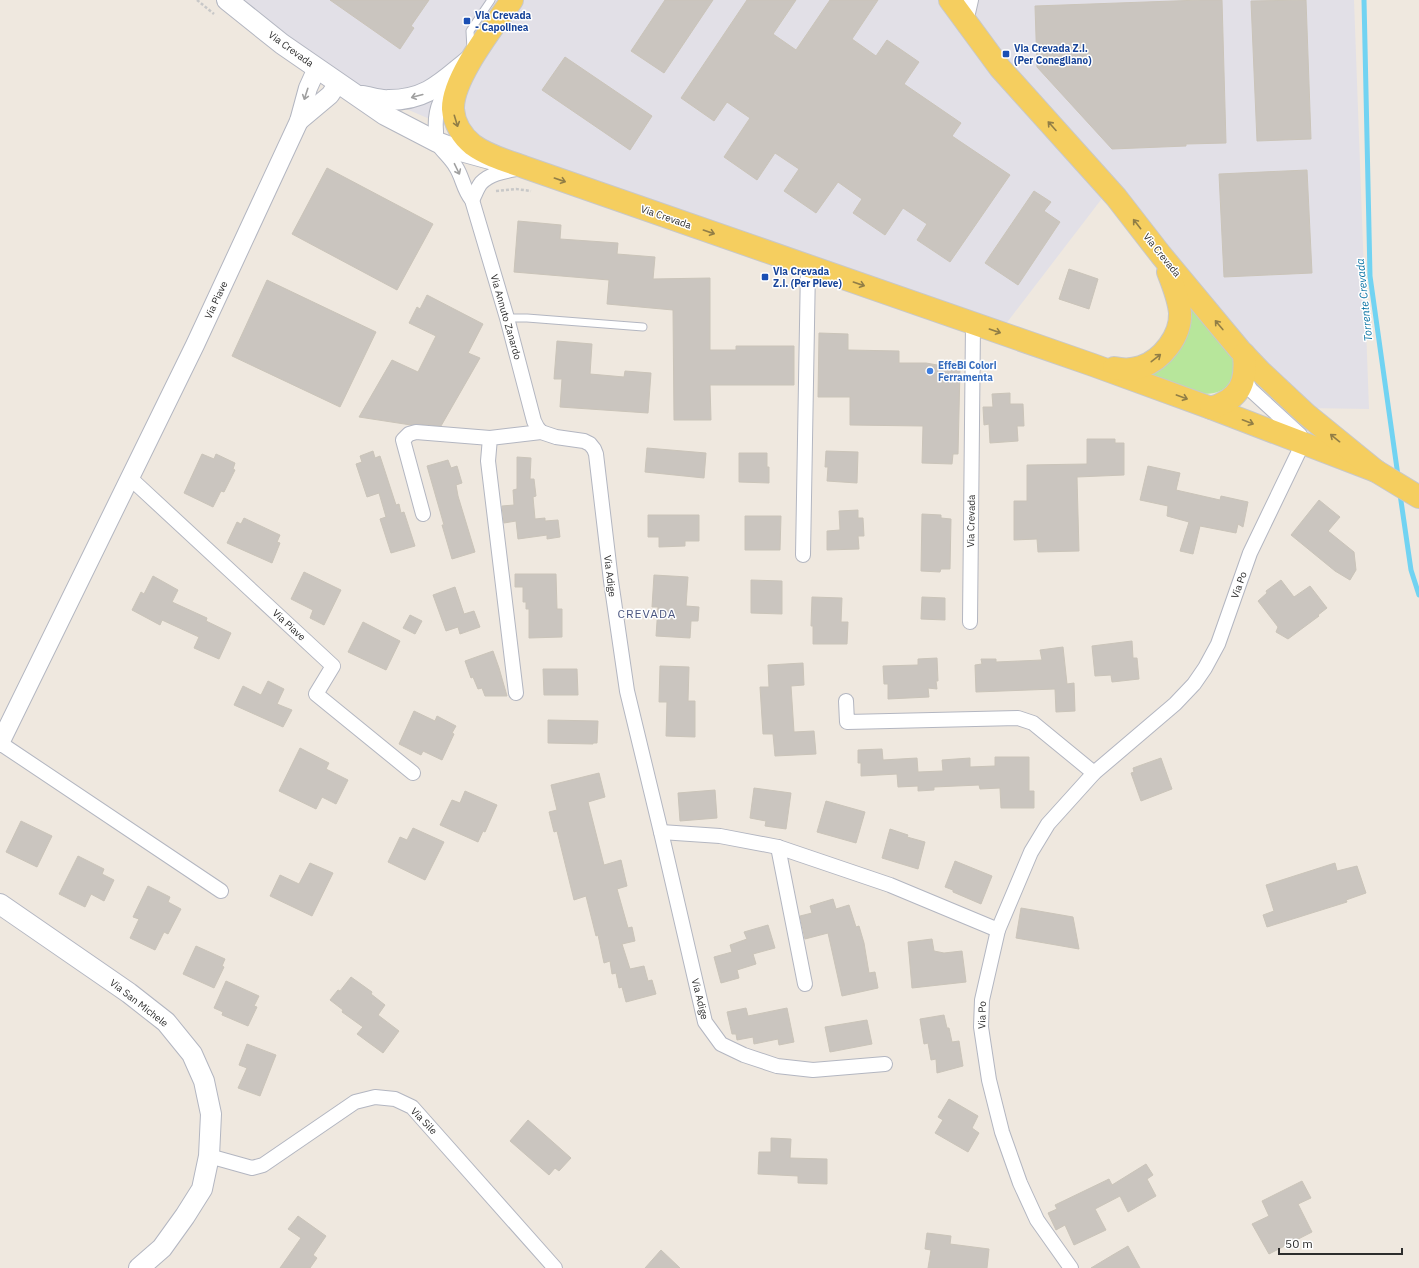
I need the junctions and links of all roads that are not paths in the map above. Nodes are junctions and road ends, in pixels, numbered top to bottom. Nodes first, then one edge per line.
1 (227, 0) edge
2 (491, 0) edge
3 (512, 0) edge
4 (950, 0) edge
5 (971, 0) edge
6 (966, 22) junction
7 (472, 58) junction
8 (317, 68) junction
9 (338, 83) junction
10 (358, 95) junction
11 (299, 121) junction
12 (437, 142) junction
13 (524, 167) junction
14 (472, 200) junction
15 (1160, 255) junction
16 (808, 267) junction
17 (508, 318) junction
18 (973, 324) junction
19 (643, 327) dead end
20 (1244, 354) junction
21 (1093, 365) junction
22 (1244, 379) junction
23 (1211, 408) junction
24 (541, 432) junction
25 (490, 438) junction
26 (1303, 443) junction
27 (1376, 472) junction
28 (130, 478) junction
29 (1419, 497) edge
30 (423, 514) dead end
31 (803, 554) dead end
32 (970, 622) dead end
33 (516, 693) dead end
34 (846, 701) dead end
35 (0, 743) edge
36 (413, 773) dead end
37 (1094, 773) junction
38 (661, 832) junction
39 (778, 847) junction
40 (221, 892) dead end
41 (0, 904) edge
42 (998, 930) junction
43 (805, 984) dead end
44 (885, 1064) dead end
45 (209, 1156) junction
46 (139, 1268) edge
47 (555, 1268) edge
48 (1071, 1268) edge

1 - 8 main road, Via Crevada
2 - 7 lane
3 - 7 main road, Via Crevada
4 - 6 main road, Via Crevada
5 - 6 street
15 -> 6 main road, Via Crevada
7 -> 10 main road, Via Crevada
7 - 12 street, Via Crevada
7 -> 13 main road, Via Crevada
8 - 9 main road, Via Crevada
8 -> 11 street, Via Piave
9 - 10 main road, Via Crevada
9 - 11 street, Via Piave
10 - 12 main road, Via Crevada
11 - 28 street, Via Piave
12 - 13 main road, Via Crevada
12 -> 14 street, Via Annuto Zanardo
13 - 14 street
13 -> 16 main road, Via Crevada
14 - 17 street, Via Annuto Zanardo
20 -> 15 main road, Via Crevada
21 -> 15 main road
16 -> 18 main road, Via Crevada
16 - 31 street
17 - 19 lane
17 - 24 street, Via Annuto Zanardo
18 -> 21 main road, Via Crevada
18 - 32 street, Via Crevada
20 - 22 main road
27 -> 20 main road, Via Crevada
21 -> 23 main road, Via Crevada
22 - 23 main road
22 - 26 street
23 -> 26 main road, Via Crevada
24 - 25 street, Via Adige
24 - 38 street, Via Adige
25 - 30 street, Via Adige
25 - 33 street
26 - 27 main road, Via Crevada
26 - 37 street, Via Po
27 - 29 main road, Via Crevada
28 - 35 street, Via Piave
28 - 36 street, Via Piave
34 - 37 street
35 - 40 street, Via Piave
37 - 42 street, Via Po
38 - 39 street
38 - 44 street, Via Adige
39 - 42 street
39 - 43 street
41 - 45 main road, Via San Michele
42 - 48 street, Via Po
45 - 46 main road, Via San Michele
45 - 47 street, Via Sile

